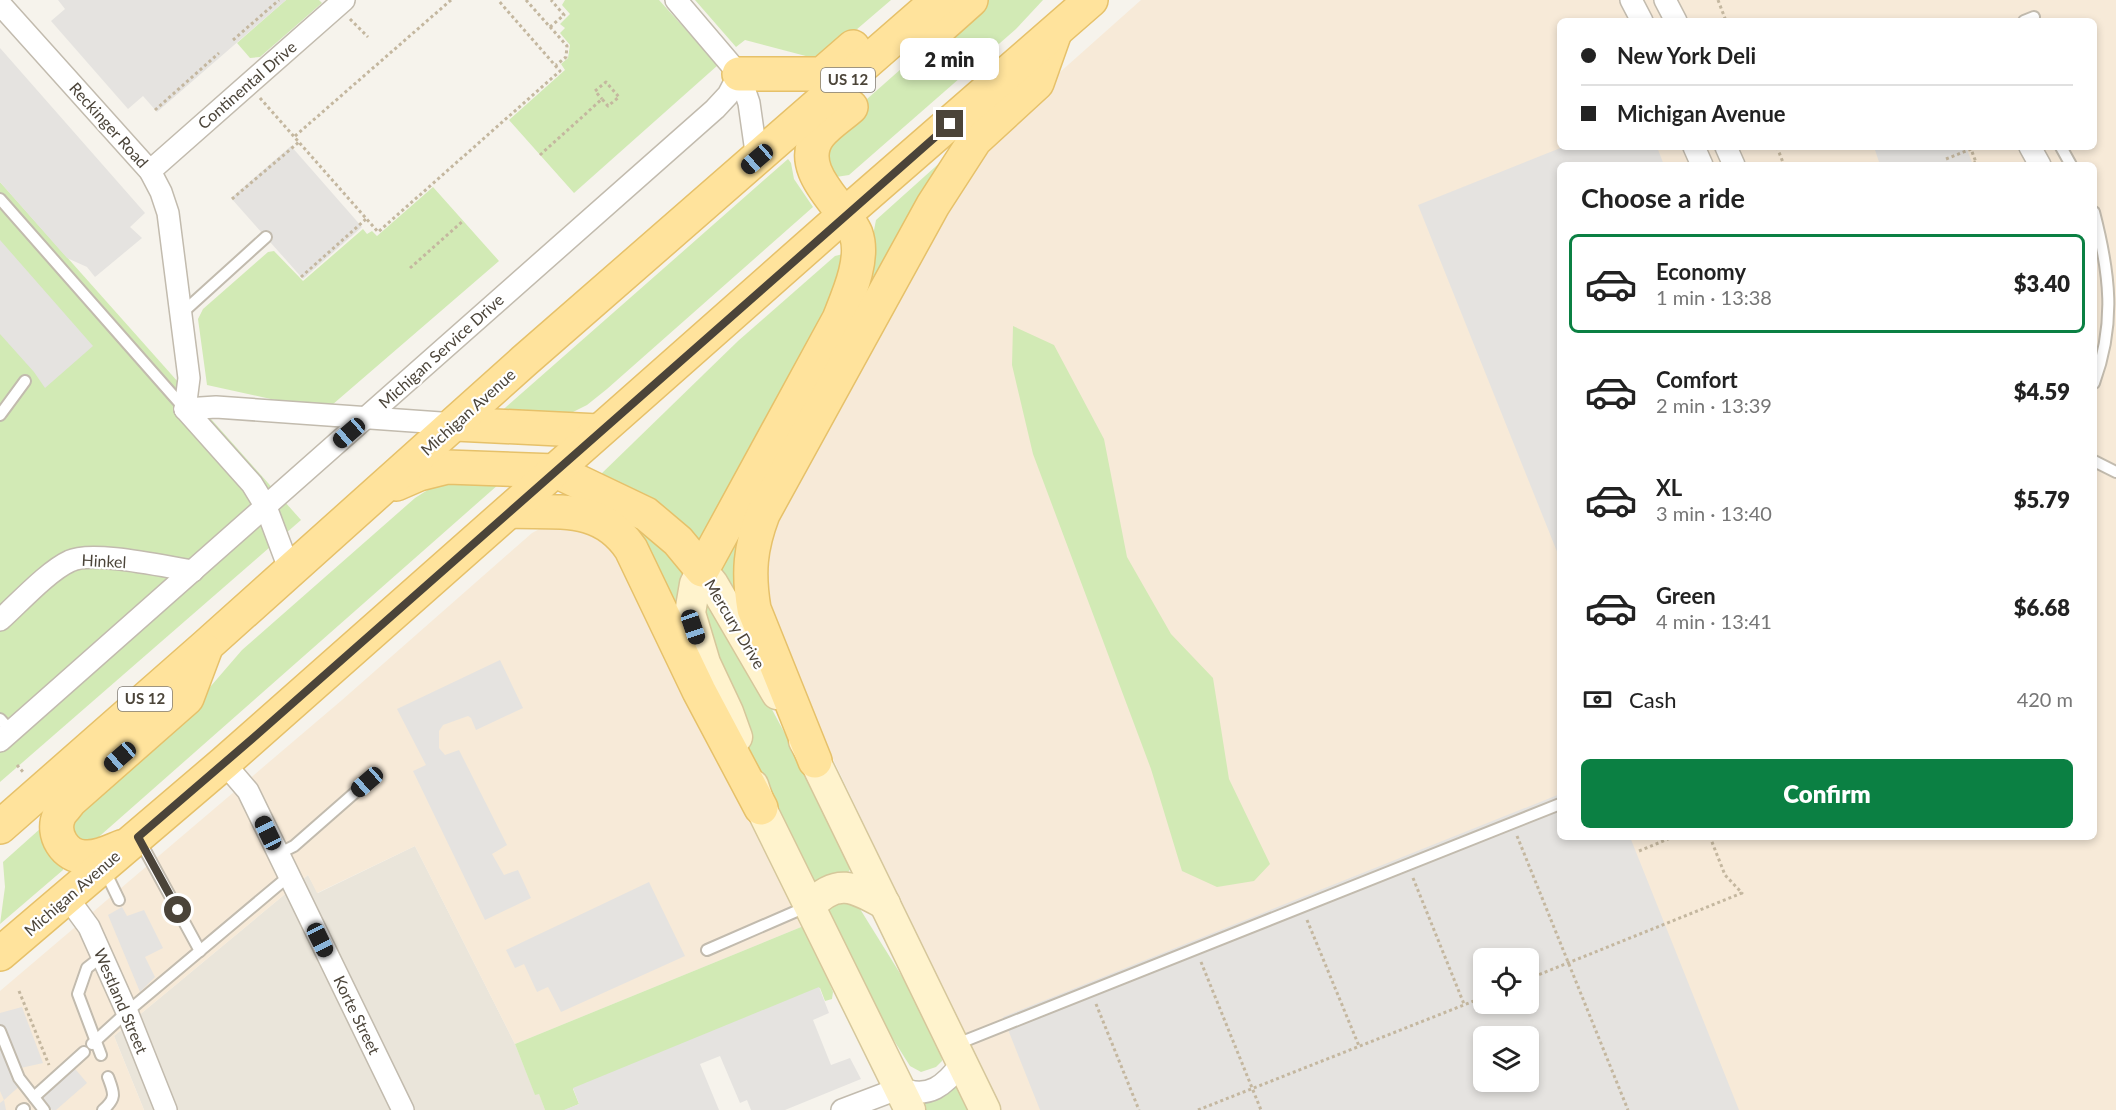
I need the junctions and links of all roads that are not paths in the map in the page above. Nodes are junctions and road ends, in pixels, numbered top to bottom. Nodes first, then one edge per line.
1 (676, 0) edge
2 (906, 0) edge
3 (938, 0) edge
4 (971, 0) edge
5 (1631, 0) edge
6 (1665, 0) edge
7 (1679, 0) edge
8 (0, 4) edge
9 (346, 8) edge
10 (1074, 13) edge
11 (1640, 18) edge
12 (1674, 18) edge
13 (1682, 18) edge
14 (740, 74) junction
15 (757, 159) junction
16 (150, 171) junction
17 (0, 199) edge
18 (844, 215) junction
19 (2097, 223) edge
20 (266, 237) dead end
21 (182, 313) junction
22 (2097, 378) edge
23 (25, 381) dead end
24 (185, 410) junction
25 (0, 415) edge
26 (366, 418) junction
27 (455, 424) junction
28 (599, 431) junction
29 (2097, 462) edge
30 (556, 471) junction
31 (2116, 472) edge
32 (378, 492) junction
33 (266, 507) junction
34 (510, 512) junction
35 (702, 570) junction
36 (193, 571) junction
37 (290, 571) junction
38 (0, 620) edge
39 (206, 646) junction
40 (4, 730) edge
41 (815, 761) junction
42 (224, 763) junction
43 (367, 782) dead end
44 (1557, 805) edge
45 (761, 807) junction
46 (0, 827) edge
47 (133, 840) junction
48 (278, 854) junction
49 (103, 866) junction
50 (289, 876) junction
51 (67, 897) junction
52 (119, 900) dead end
53 (885, 904) junction
54 (810, 906) junction
55 (707, 950) dead end
56 (200, 951) junction
57 (0, 954) edge
58 (101, 957) junction
59 (127, 1012) junction
60 (0, 1031) edge
61 (91, 1046) junction
62 (101, 1055) dead end
63 (958, 1055) junction
64 (108, 1077) dead end
65 (34, 1097) junction
66 (905, 1099) edge
67 (44, 1110) edge
68 (103, 1110) edge
69 (166, 1110) edge
70 (403, 1110) edge
71 (842, 1110) edge
72 (985, 1110) edge

1 - 14 street
2 - 14 main road
3 - 15 main road, Michigan Avenue / US 12
4 - 18 main road
5 - 11 street
6 - 12 street
7 - 13 street
8 - 16 street, Reckinger Road
9 - 16 street, Continental Drive
10 - 18 main road, Michigan Avenue
10 - 41 main road
14 - 15 street
14 - 26 street, Michigan Service Drive
15 - 27 main road, Michigan Avenue / US 12
16 - 21 street, Reckinger Road
17 - 24 lane
18 - 28 main road, Michigan Avenue
18 - 35 main road
19 - 22 lane
20 - 21 lane
21 - 24 street, Reckinger Road
23 - 25 lane
24 - 26 street
24 - 33 street
26 - 27 street
26 - 33 street, Michigan Service Drive
27 - 28 main road
27 - 32 main road, Michigan Avenue / US 12
28 - 30 main road, Michigan Avenue
29 - 31 lane
30 - 32 main road
30 - 34 main road, Michigan Avenue
30 - 35 main road
32 - 37 main road, Michigan Avenue / US 12
33 - 36 street, Michigan Service Drive
33 - 37 street
34 - 42 main road, Michigan Avenue
34 - 45 main road
35 - 41 street, Mercury Drive
35 - 45 street, Mercury Drive
36 - 38 street, Hinkel
36 - 40 street, Michigan Service Drive
37 - 39 main road, Michigan Avenue / US 12
39 - 46 main road, Michigan Avenue / US 12
39 - 47 main road
41 - 53 street, Mercury Drive
42 - 47 main road, Michigan Avenue
42 - 48 street, Korte Street
43 - 48 lane
44 - 63 lane
45 - 54 street, Mercury Drive
47 - 49 main road, Michigan Avenue
47 - 56 lane
48 - 50 street, Korte Street
49 - 51 main road, Michigan Avenue
49 - 52 lane
50 - 56 lane
50 - 70 street, Korte Street
51 - 57 main road, Michigan Avenue
51 - 58 street, Westland Street
53 - 54 street
53 - 63 street, Mercury Drive
54 - 55 lane
54 - 66 street, Mercury Drive
56 - 59 lane
58 - 59 street, Westland Street
58 - 61 lane
59 - 61 lane
59 - 69 street, Westland Street
60 - 65 lane
61 - 62 lane
61 - 65 lane
63 - 66 street
63 - 72 street, Mercury Drive
64 - 68 lane
65 - 67 lane
66 - 71 street

